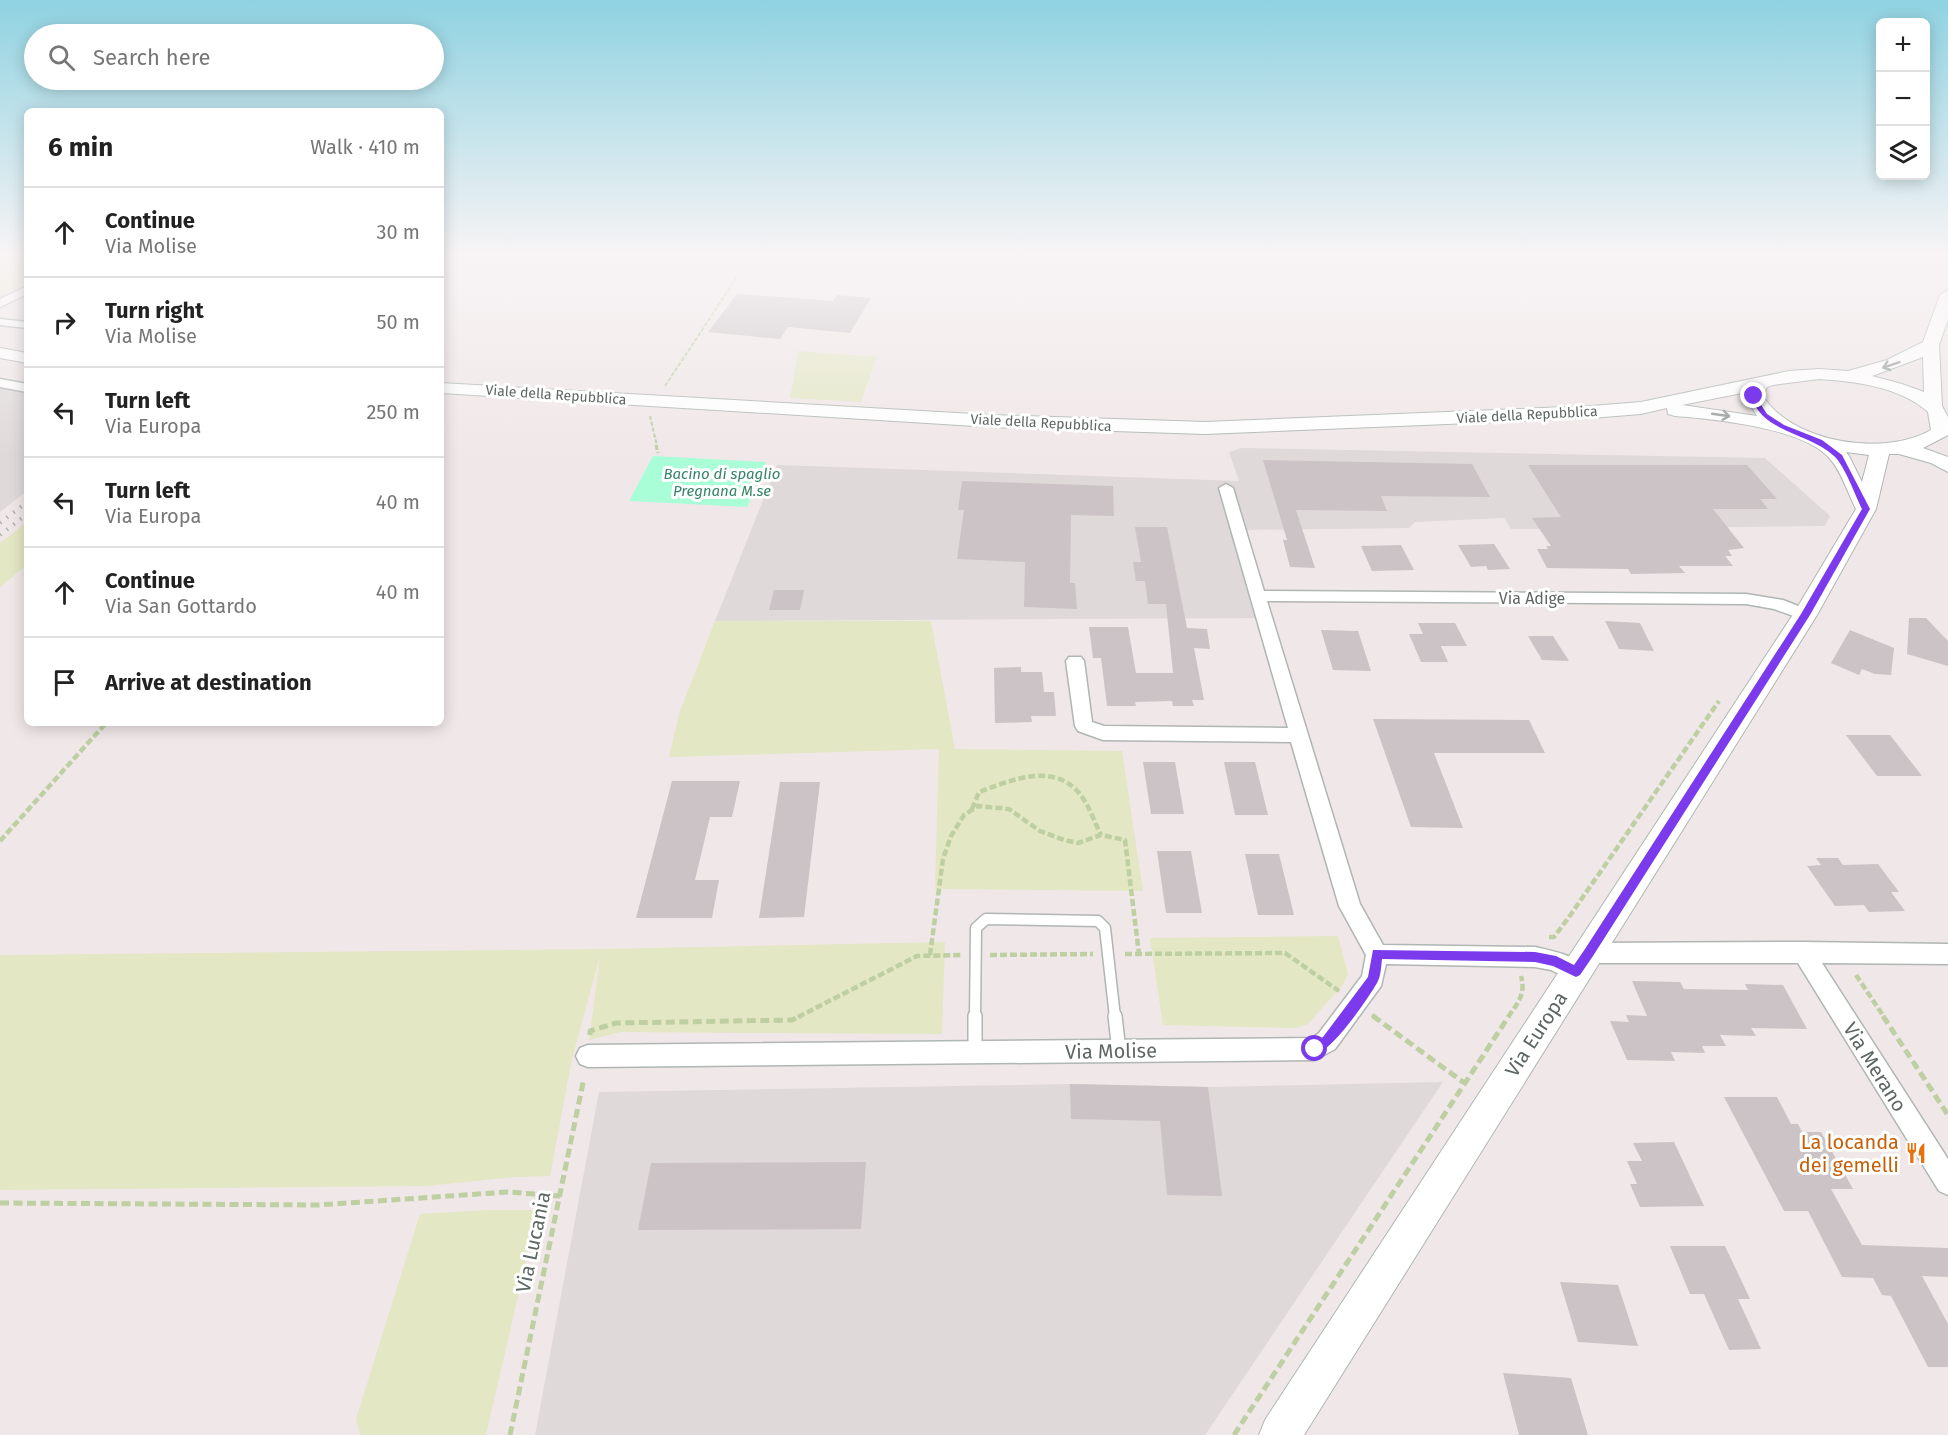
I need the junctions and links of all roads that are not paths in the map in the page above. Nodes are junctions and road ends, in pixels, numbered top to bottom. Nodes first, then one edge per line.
1 (1939, 321) edge
2 (0, 322) edge
3 (24, 325) edge
4 (1931, 345) junction
5 (0, 353) edge
6 (24, 357) edge
7 (1847, 376) junction
8 (0, 383) edge
9 (1760, 384) junction
10 (24, 387) edge
11 (444, 388) edge
12 (1933, 407) junction
13 (1641, 408) junction
14 (1781, 426) junction
15 (1944, 437) edge
16 (1819, 442) junction
17 (1889, 448) junction
18 (1948, 466) edge
19 (1226, 488) dead end
20 (1866, 509) junction
21 (1257, 596) junction
22 (1805, 615) junction
23 (1075, 661) dead end
24 (1298, 735) junction
25 (1803, 952) junction
26 (1377, 954) junction
27 (1948, 954) edge
28 (1583, 962) junction
29 (1119, 1051) junction
30 (975, 1053) junction
31 (588, 1056) road end
32 (1948, 1182) edge
33 (1280, 1435) edge

1 - 4 street
2 - 3 street
4 -> 7 street
4 - 12 street
5 - 6 street
7 - 9 street, Viale della Repubblica
7 - 12 street
8 - 10 street
9 - 13 street, Viale della Repubblica
9 - 14 street
11 - 13 street, Viale della Repubblica
12 - 15 street
13 -> 14 street, Viale della Repubblica
14 - 16 street
15 - 17 street
16 - 17 street
16 - 20 street
17 - 18 street
17 - 20 street, Via Europa
19 - 21 street
20 - 22 street, Via Europa
21 - 22 street, Via Adige
21 - 24 street
22 - 28 street, Via Europa
23 - 24 street
24 - 26 street
25 - 27 street
25 - 28 street
25 - 32 street, Via Merano
26 - 28 street
26 - 29 street, Via Molise
28 - 33 street, Via Europa
29 - 30 street, Via Molise
29 - 30 lane
30 - 31 street, Via Molise

